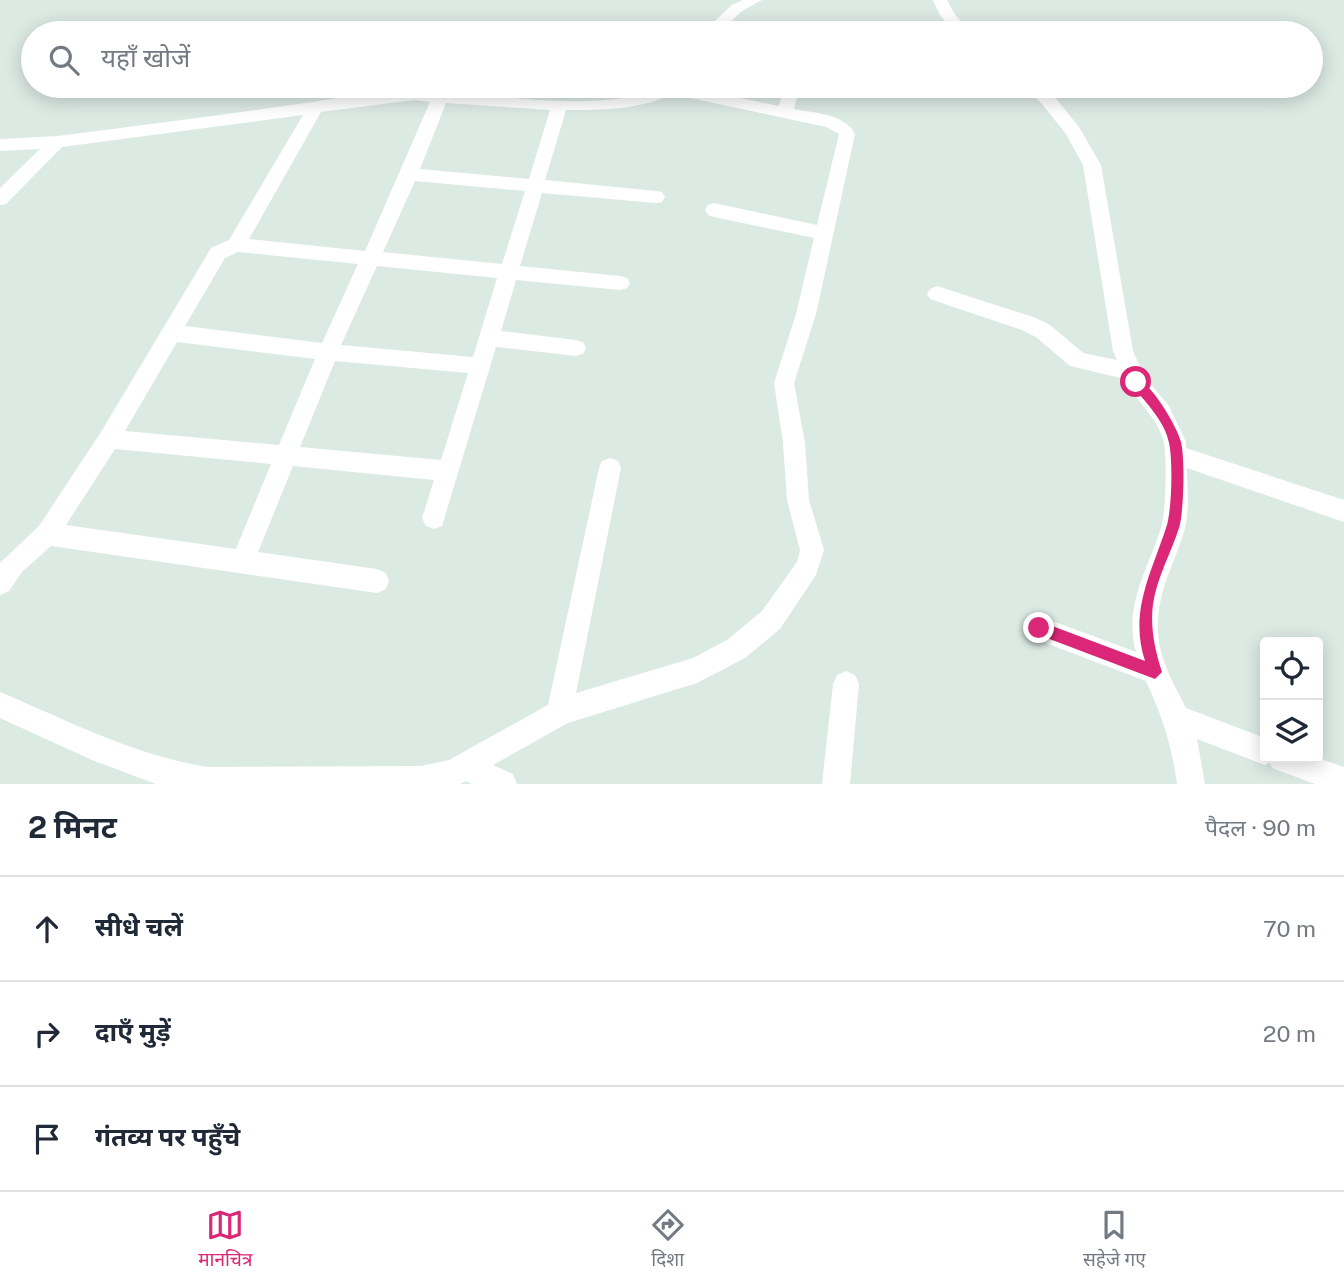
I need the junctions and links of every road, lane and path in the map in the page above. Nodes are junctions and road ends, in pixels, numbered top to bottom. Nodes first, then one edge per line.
1 (755, 0) edge
2 (940, 0) edge
3 (722, 21) edge
4 (952, 21) edge
5 (396, 98) edge
6 (440, 98) joint
7 (643, 98) edge
8 (719, 98) edge
9 (789, 98) edge
10 (1046, 98) edge
11 (560, 104) junction
12 (316, 107) junction
13 (785, 114) junction
14 (57, 142) junction
15 (0, 145) edge
16 (409, 174) junction
17 (536, 187) junction
18 (656, 197) dead end
19 (0, 199) edge
20 (714, 210) dead end
21 (824, 233) junction
22 (236, 245) junction
23 (369, 257) junction
24 (509, 271) junction
25 (620, 283) dead end
26 (937, 294) dead end
27 (172, 333) junction
28 (489, 338) junction
29 (576, 348) dead end
30 (328, 352) junction
31 (480, 366) junction
32 (1131, 372) junction
33 (109, 439) junction
34 (1175, 454) junction
35 (286, 457) junction
36 (610, 468) dead end
37 (449, 471) junction
38 (1344, 511) edge
39 (434, 518) dead end
40 (47, 534) junction
41 (243, 561) junction
42 (377, 580) dead end
43 (0, 583) edge
44 (1039, 628) dead end
45 (1155, 672) junction
46 (846, 684) dead end
47 (0, 705) edge
48 (559, 713) junction
49 (1177, 718) junction
50 (1260, 749) edge
51 (1295, 763) edge
52 (466, 767) junction
53 (1344, 781) edge
54 (503, 784) edge
55 (836, 784) edge
56 (1191, 784) edge

1 - 3 street
2 - 4 street
5 - 12 street
6 - 11 street
6 - 16 street
7 - 11 street
8 - 13 street
9 - 13 street
10 - 32 street
11 - 17 street
12 - 14 street
12 - 22 street
13 - 21 street
14 - 15 street
14 - 19 street
16 - 17 street
16 - 23 street
17 - 18 street
17 - 24 street
20 - 21 street
21 - 48 street
22 - 23 street
22 - 27 street
23 - 24 street
23 - 30 street
24 - 25 street
24 - 28 street
26 - 32 street
27 - 30 street
27 - 33 street
28 - 29 street
28 - 31 street
30 - 31 street
30 - 35 street
31 - 37 street
32 - 34 street
33 - 35 street
33 - 40 street
34 - 38 street
34 - 45 street
35 - 37 street
35 - 41 street
36 - 48 street
37 - 39 street
40 - 41 street
40 - 43 street
41 - 42 street
44 - 45 street
45 - 49 street
46 - 55 street
47 - 52 street
48 - 52 street
49 - 50 street
49 - 56 street
51 - 53 street
52 - 54 street

